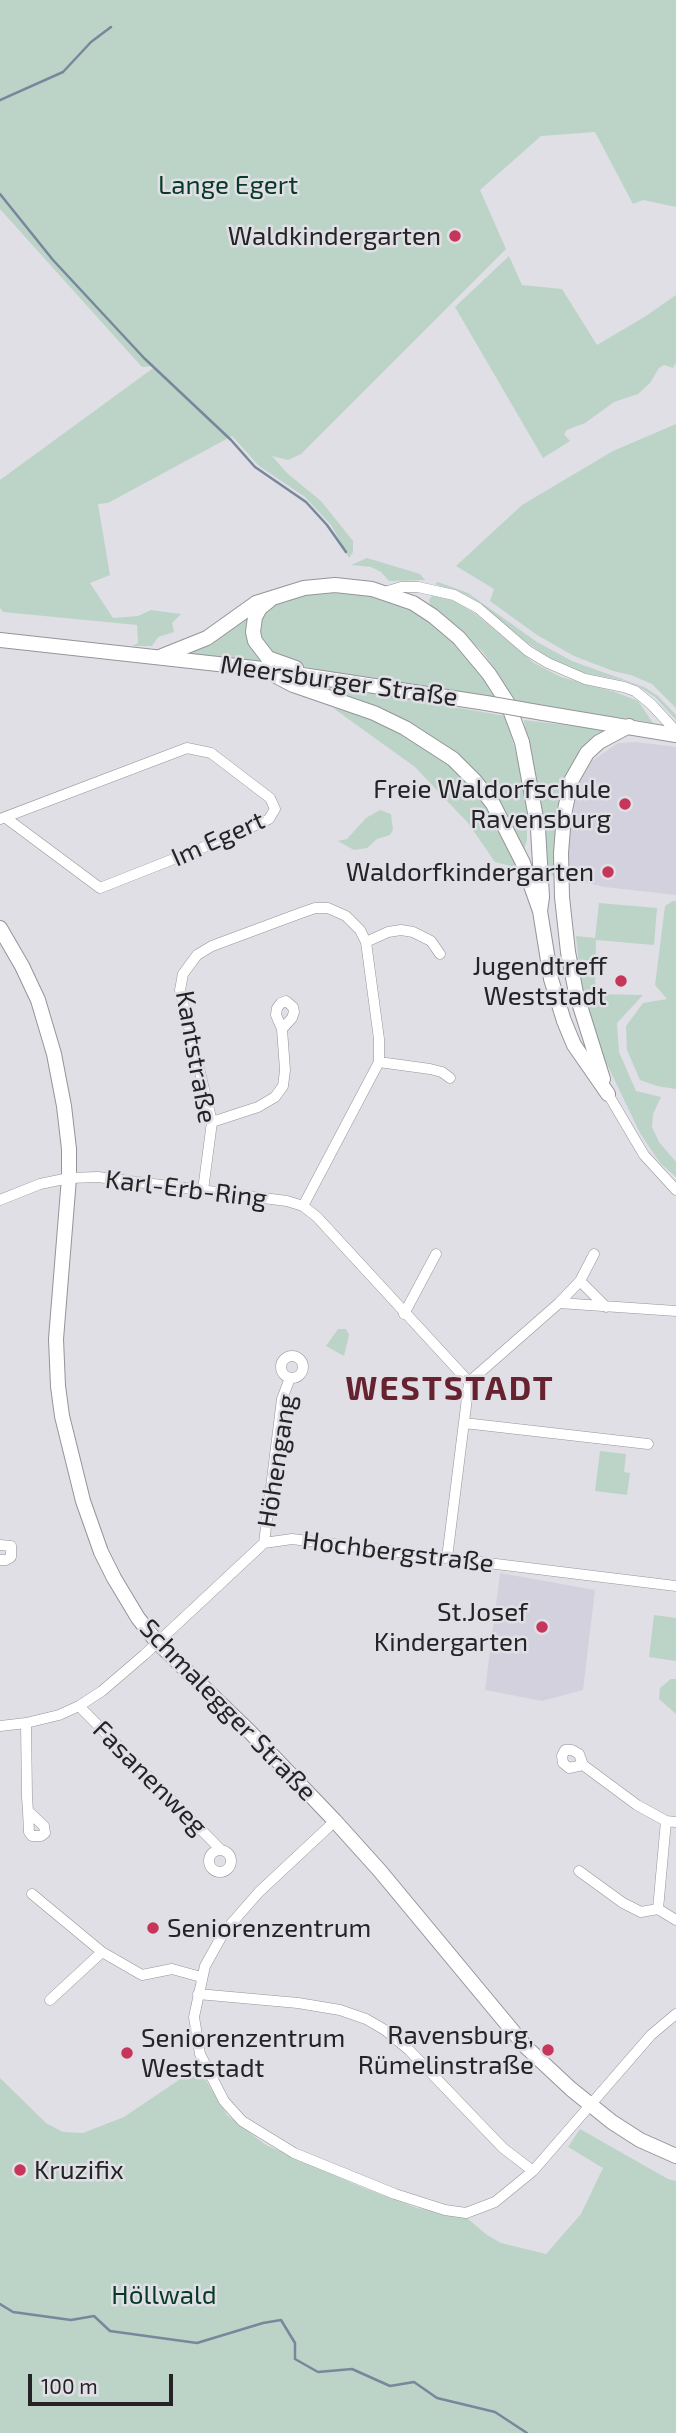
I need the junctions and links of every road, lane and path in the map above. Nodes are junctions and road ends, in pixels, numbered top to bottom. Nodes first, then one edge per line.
1 (385, 592) junction
2 (273, 597) junction
3 (0, 640) edge
4 (162, 656) junction
5 (263, 669) junction
6 (324, 678) junction
7 (629, 726) junction
8 (676, 733) edge
9 (534, 813) junction
10 (3, 818) edge
11 (523, 863) junction
12 (540, 911) junction
13 (0, 928) edge
14 (366, 942) junction
15 (440, 954) dead end
16 (282, 1029) dead end
17 (379, 1062) junction
18 (450, 1078) dead end
19 (608, 1094) junction
20 (212, 1122) junction
21 (69, 1178) junction
22 (203, 1190) junction
23 (676, 1190) edge
24 (0, 1200) edge
25 (303, 1206) junction
26 (436, 1254) dead end
27 (594, 1254) dead end
28 (580, 1281) junction
29 (559, 1303) junction
30 (606, 1307) junction
31 (676, 1311) edge
32 (404, 1314) junction
33 (290, 1378) dead end
34 (469, 1382) junction
35 (464, 1423) junction
36 (648, 1444) dead end
37 (264, 1544) junction
38 (0, 1545) edge
39 (447, 1558) junction
40 (0, 1560) edge
41 (676, 1586) edge
42 (157, 1642) junction
43 (79, 1706) junction
44 (26, 1723) junction
45 (0, 1726) edge
46 (583, 1765) dead end
47 (28, 1811) dead end
48 (335, 1821) junction
49 (671, 1822) edge
50 (221, 1850) dead end
51 (579, 1871) dead end
52 (32, 1894) dead end
53 (658, 1909) junction
54 (676, 1920) edge
55 (102, 1952) junction
56 (201, 1977) junction
57 (198, 1994) junction
58 (50, 2000) dead end
59 (676, 2014) edge
60 (589, 2104) junction
61 (676, 2156) edge
62 (533, 2171) junction

1 - 2 street
1 - 8 street
1 - 9 street
2 - 4 street
2 - 6 street
3 - 4 street, Meersburger Straße
4 - 5 street, Meersburger Straße
5 - 6 street, Meersburger Straße
5 - 11 street
6 - 7 street, Meersburger Straße, bridge
7 - 8 street, Meersburger Straße
7 - 19 street
9 - 11 street
9 - 12 street
10 - 10 street, Im Egert
11 - 12 street
12 - 19 street
13 - 21 street, Schmalegger Straße
14 - 15 street
14 - 17 street
14 - 20 street, Kantstraße
16 - 20 street
17 - 18 street
17 - 25 street, Karl-Erb-Ring
19 - 23 street
20 - 22 street, Kantstraße
21 - 22 street, Karl-Erb-Ring
21 - 24 street, Karl-Erb-Ring
21 - 42 street, Schmalegger Straße
22 - 25 street, Karl-Erb-Ring
25 - 32 street, Karl-Erb-Ring
26 - 32 street
27 - 28 street
28 - 29 street
28 - 30 street
29 - 30 street
29 - 34 street
30 - 31 street
32 - 34 street, Karl-Erb-Ring
33 - 37 street, Höhengang
34 - 35 street
35 - 36 street
35 - 39 street
37 - 39 street, Hochbergstraße
37 - 42 street, Hochbergstraße
38 - 40 street
39 - 41 street, Hochbergstraße
42 - 43 street, Hochbergstraße
42 - 48 street, Schmalegger Straße
43 - 44 street, Hochbergstraße
43 - 50 street, Fasanenweg
44 - 45 street, Hochbergstraße
44 - 47 street
46 - 49 street
48 - 56 street
48 - 60 street, Schmalegger Straße
49 - 53 street
51 - 53 street
52 - 55 street
53 - 54 street
55 - 56 street
55 - 58 street
56 - 57 street
57 - 62 street
57 - 62 street
59 - 60 street
60 - 61 street, Schmalegger Straße
60 - 62 street

